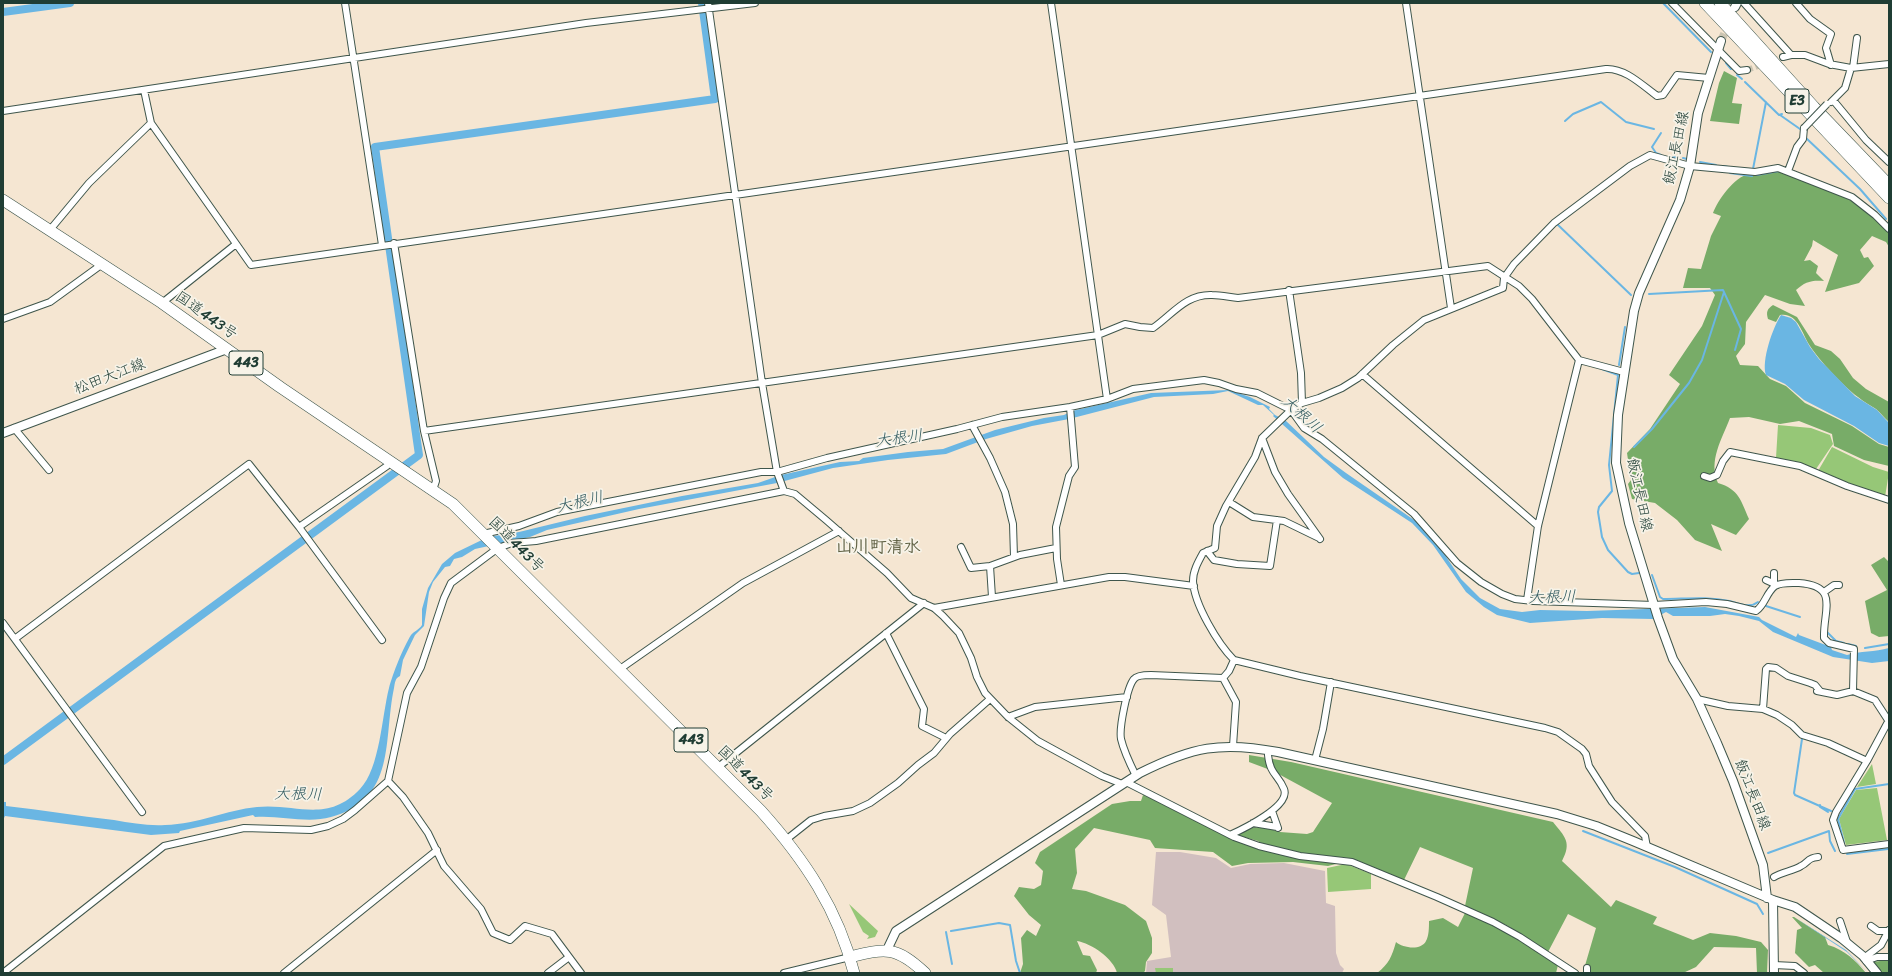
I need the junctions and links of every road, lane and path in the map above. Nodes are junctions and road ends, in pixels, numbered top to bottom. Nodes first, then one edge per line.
1 (345, 3) edge
2 (755, 3) edge
3 (1051, 3) edge
4 (1406, 3) edge
5 (1672, 3) edge
6 (1705, 3) edge
7 (1720, 3) edge
8 (1744, 3) edge
9 (1796, 3) edge
10 (708, 6) edge
11 (1857, 38) dead end
12 (1722, 41) tunnel mouth
13 (1718, 50) junction
14 (1791, 55) junction
15 (1784, 57) tunnel mouth
16 (353, 59) junction
17 (1889, 64) edge
18 (1831, 65) junction
19 (1852, 68) junction
20 (1747, 70) tunnel mouth
21 (1709, 78) junction
22 (144, 90) junction
23 (1419, 95) junction
24 (1833, 100) junction
25 (3, 111) edge
26 (151, 123) junction
27 (1072, 146) junction
28 (1889, 162) edge
29 (1690, 166) junction
30 (1788, 171) junction
31 (1889, 185) edge
32 (735, 195) junction
33 (1889, 198) edge
34 (3, 200) edge
35 (1889, 229) edge
36 (49, 231) junction
37 (393, 243) junction
38 (236, 244) junction
39 (383, 245) junction
40 (102, 266) junction
41 (1446, 272) junction
42 (1504, 278) junction
43 (1289, 290) junction
44 (162, 303) junction
45 (1451, 308) junction
46 (3, 319) edge
47 (1098, 335) junction
48 (227, 349) junction
49 (1579, 360) junction
50 (1624, 372) junction
51 (1362, 374) junction
52 (762, 383) junction
53 (1107, 399) junction
54 (1302, 403) junction
55 (1070, 408) junction
56 (1291, 410) junction
57 (972, 425) junction
58 (14, 428) junction
59 (424, 431) junction
60 (3, 433) edge
61 (1262, 438) junction
62 (392, 461) junction
63 (49, 470) dead end
64 (777, 472) junction
65 (1704, 476) dead end
66 (433, 490) junction
67 (784, 490) junction
68 (1889, 500) edge
69 (1229, 502) junction
70 (1277, 520) junction
71 (1538, 526) junction
72 (299, 527) junction
73 (839, 531) junction
74 (483, 534) junction
75 (961, 547) dead end
76 (498, 548) junction
77 (1056, 548) junction
78 (1207, 551) junction
79 (1014, 557) junction
80 (990, 566) junction
81 (1774, 573) dead end
82 (1766, 580) dead end
83 (1775, 584) junction
84 (1061, 585) junction
85 (1839, 585) dead end
86 (1194, 586) junction
87 (1824, 592) junction
88 (992, 597) junction
89 (1527, 600) junction
90 (924, 603) junction
91 (1654, 606) junction
92 (934, 608) junction
93 (3, 622) edge
94 (5, 630) edge
95 (886, 633) junction
96 (16, 638) junction
97 (382, 640) dead end
98 (1234, 660) junction
99 (620, 669) junction
100 (1223, 678) junction
101 (1331, 682) junction
102 (1853, 691) junction
103 (1127, 697) junction
104 (990, 699) junction
105 (1697, 699) junction
106 (1763, 709) junction
107 (1008, 718) junction
108 (1888, 720) edge
109 (946, 738) junction
110 (1233, 746) junction
111 (1268, 755) dead end
112 (1315, 760) junction
113 (1867, 761) junction
114 (722, 764) dead end
115 (1136, 776) junction
116 (388, 781) junction
117 (1124, 783) junction
118 (1272, 811) junction
119 (142, 812) dead end
120 (1253, 823) junction
121 (1230, 835) junction
122 (787, 839) junction
123 (1889, 844) edge
124 (1647, 847) junction
125 (437, 850) junction
126 (1818, 857) dead end
127 (1774, 877) dead end
128 (1770, 899) junction
129 (1840, 921) dead end
130 (1871, 926) dead end
131 (1889, 931) edge
132 (1847, 943) junction
133 (887, 950) junction
134 (569, 957) junction
135 (850, 957) junction
136 (1889, 957) edge
137 (1865, 959) junction
138 (1774, 969) edge
139 (3, 973) edge
140 (284, 973) edge
141 (548, 973) edge
142 (580, 973) edge
143 (784, 973) edge
144 (854, 973) edge
145 (924, 973) edge
146 (1575, 973) edge
147 (1804, 973) edge
148 (1876, 973) edge

1 - 16 street
2 - 10 street
3 - 27 street
4 - 23 street
5 - 13 street
6 - 33 highway, E3
7 - 31 highway, E3
8 - 14 street
9 - 18 street
10 - 16 street
10 - 32 street
11 - 19 street
12 - 13 main road, 飯江長田線
13 - 20 street
13 - 21 main road, 飯江長田線
14 - 15 street
14 - 18 street
16 - 22 street
16 - 39 street
17 - 19 street
18 - 19 street
19 - 24 street
21 - 23 street
21 - 29 main road, 飯江長田線
22 - 25 street
22 - 26 street
23 - 27 street
23 - 41 street
24 - 28 street
24 - 30 street, bridge
26 - 36 street
26 - 38 street
27 - 32 street
27 - 47 street
29 - 30 street
29 - 42 street
29 - 50 main road, 飯江長田線
30 - 35 street
32 - 37 street
32 - 52 street
34 - 36 highway, 国道443号 / 443
36 - 40 highway, 国道443号 / 443
37 - 39 street
37 - 59 street
38 - 39 street
38 - 44 street
40 - 44 highway, 国道443号 / 443
40 - 46 street
41 - 42 street
41 - 43 street
41 - 45 street
42 - 45 street
42 - 49 street
43 - 47 street
43 - 54 street
44 - 48 highway, 国道443号 / 443
45 - 51 street
47 - 52 street
47 - 53 street
48 - 58 main road, 松田大江線
48 - 62 highway, 国道443号 / 443
49 - 50 street
49 - 71 street
50 - 91 main road, 飯江長田線
51 - 54 street
51 - 71 street
52 - 59 street
52 - 64 street
53 - 55 street
53 - 56 street
54 - 56 street
55 - 57 street
55 - 77 street
56 - 61 street
56 - 89 street
57 - 64 street
57 - 79 street
58 - 60 main road, 松田大江線
58 - 63 street
59 - 66 street
61 - 69 street
61 - 70 street
62 - 66 highway, 国道443号 / 443
62 - 72 street
64 - 67 street
64 - 74 street
65 - 68 street
66 - 74 highway, 国道443号 / 443
67 - 73 street
67 - 76 street
69 - 70 street
69 - 78 street
70 - 78 street
71 - 89 street
72 - 96 street
72 - 97 street
73 - 90 street
73 - 99 street
74 - 76 highway, 国道443号 / 443
75 - 80 street
76 - 99 highway, 国道443号 / 443
76 - 116 street
77 - 79 street
77 - 84 street
78 - 86 street
79 - 80 street
80 - 88 street
81 - 83 street
82 - 83 street
83 - 87 street
83 - 91 street
84 - 86 street
84 - 88 street
85 - 87 street
86 - 98 street
87 - 102 street
88 - 92 street
89 - 91 street
90 - 92 street
90 - 95 street
91 - 105 main road, 飯江長田線
92 - 104 street
93 - 94 street
94 - 96 street
95 - 109 street
95 - 114 street
96 - 119 street
98 - 100 street
98 - 101 street
99 - 122 highway, 国道443号 / 443
100 - 103 street
100 - 110 street
101 - 112 street
101 - 124 street
102 - 106 street
102 - 108 street
103 - 107 street
103 - 115 street
104 - 107 street
104 - 109 street
105 - 106 street
105 - 128 main road, 飯江長田線
106 - 113 street
107 - 117 street
108 - 113 street
109 - 122 street
110 - 112 main road
110 - 115 main road
111 - 118 street
112 - 124 main road
113 - 123 street
115 - 117 main road
116 - 125 street
116 - 139 street
117 - 121 street
117 - 133 main road
118 - 120 street
118 - 120 street
120 - 121 street
121 - 146 street
122 - 135 highway, 国道443号 / 443
124 - 128 main road
125 - 134 street
125 - 140 street
126 - 127 street
128 - 132 main road
128 - 138 main road, 飯江長田線
129 - 132 street
130 - 131 street
131 - 137 street
132 - 137 main road
133 - 135 highway
133 - 145 highway
134 - 141 street
134 - 142 street
135 - 143 street
135 - 144 highway, 443
136 - 137 street
137 - 148 main road
138 - 147 street

